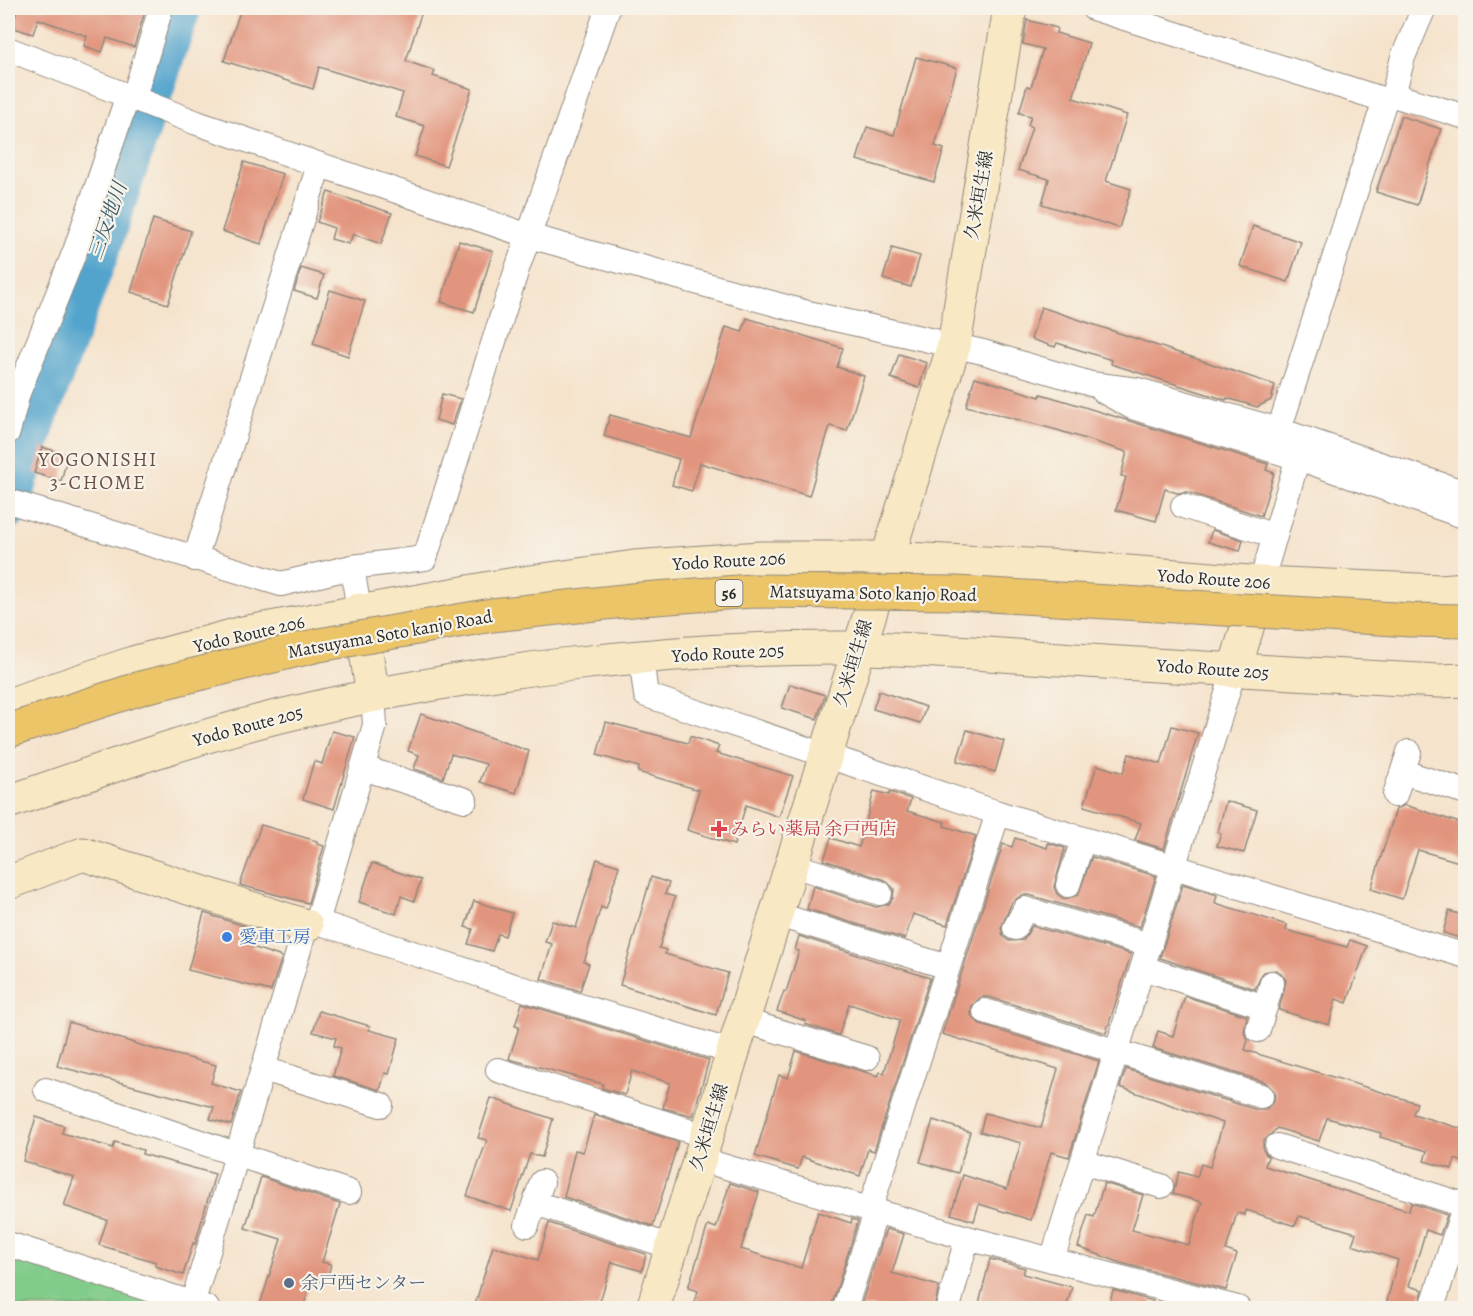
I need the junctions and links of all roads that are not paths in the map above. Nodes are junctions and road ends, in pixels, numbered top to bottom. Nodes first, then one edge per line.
1 (161, 8) edge
2 (608, 8) edge
3 (1010, 8) edge
4 (1093, 8) edge
5 (1424, 8) edge
6 (8, 50) edge
7 (1389, 98) junction
8 (132, 100) junction
9 (1466, 117) edge
10 (319, 165) junction
11 (529, 236) junction
12 (954, 345) junction
13 (1091, 384) junction
14 (1279, 430) junction
15 (8, 432) edge
16 (1301, 449) junction
17 (1466, 493) edge
18 (12, 503) edge
19 (1183, 506) dead end
20 (1466, 518) edge
21 (1275, 536) junction
22 (885, 558) junction
23 (195, 559) junction
24 (352, 567) junction
25 (1261, 583) junction
26 (1466, 589) edge
27 (359, 610) junction
28 (1466, 621) edge
29 (857, 648) junction
30 (641, 658) junction
31 (1234, 671) junction
32 (1466, 680) edge
33 (373, 695) junction
34 (8, 705) edge
35 (8, 731) edge
36 (825, 755) junction
37 (363, 768) junction
38 (1466, 792) edge
39 (1395, 795) dead end
40 (465, 800) dead end
41 (8, 802) edge
42 (998, 813) junction
43 (1083, 840) junction
44 (790, 864) junction
45 (1175, 869) junction
46 (8, 883) edge
47 (1068, 885) dead end
48 (880, 893) dead end
49 (775, 914) junction
50 (312, 924) junction
51 (1015, 928) dead end
52 (1147, 956) junction
53 (1466, 956) edge
54 (948, 967) junction
55 (1272, 983) dead end
56 (985, 1011) dead end
57 (742, 1020) junction
58 (1117, 1051) junction
59 (732, 1052) junction
60 (867, 1058) dead end
61 (263, 1069) junction
62 (498, 1070) dead end
63 (46, 1090) dead end
64 (1261, 1096) dead end
65 (381, 1105) dead end
66 (1277, 1146) dead end
67 (703, 1148) junction
68 (238, 1154) junction
69 (1083, 1162) junction
70 (1161, 1186) dead end
71 (349, 1192) dead end
72 (535, 1203) dead end
73 (1465, 1203) edge
74 (873, 1210) junction
75 (967, 1238) junction
76 (8, 1245) edge
77 (672, 1247) junction
78 (1052, 1260) junction
79 (1169, 1300) edge
80 (197, 1307) edge
81 (653, 1308) edge
82 (845, 1308) edge
83 (948, 1308) edge
84 (1238, 1308) edge
85 (1432, 1308) edge

1 - 8 street
2 - 11 street
3 - 12 street, 久米垣生線
4 - 7 street
5 - 7 street
6 - 8 street
7 - 9 street
7 - 14 street
8 - 10 street
8 - 15 street
10 - 11 street
10 - 23 street
11 - 12 street
11 - 24 street
12 - 13 street
12 - 22 street, 久米垣生線
13 - 14 street
13 - 16 street
14 - 16 street
16 - 17 street
16 - 20 street
16 - 21 street
18 - 23 street
19 - 21 street
21 - 25 street
22 - 25 street, Yodo Route 206
22 - 27 street, Yodo Route 206
22 - 29 street, 久米垣生線
23 - 24 street
24 - 27 street
25 - 26 street, Yodo Route 206
25 - 31 street
27 - 33 street
27 - 34 street, Yodo Route 206
28 - 35 highway, Matsuyama Soto kanjo Road / 56, bridge
29 - 30 street, Yodo Route 205
29 - 31 street, Yodo Route 205
29 - 36 street, 久米垣生線
30 - 33 street, Yodo Route 205
30 - 36 street
31 - 32 street, Yodo Route 205
31 - 45 street
33 - 37 street
33 - 41 street, Yodo Route 205
36 - 42 street
36 - 44 street, 久米垣生線
37 - 40 street
37 - 50 street
38 - 39 street
42 - 43 street
42 - 54 street
43 - 45 street
43 - 47 street
44 - 48 street
44 - 49 street, 久米垣生線
45 - 52 street
45 - 53 street
46 - 50 street
49 - 54 street
49 - 57 street, 久米垣生線
50 - 59 street
50 - 61 street
51 - 52 street
52 - 55 street
52 - 58 street
54 - 74 street
56 - 58 street
57 - 59 street, 久米垣生線
57 - 60 street
58 - 64 street
58 - 69 street
59 - 67 street, 久米垣生線
61 - 65 street
61 - 68 street
62 - 67 street
63 - 68 street
66 - 73 street
67 - 74 street
67 - 77 street, 久米垣生線
68 - 71 street
68 - 80 street
69 - 70 street
69 - 78 street
72 - 77 street
73 - 85 street
74 - 75 street
74 - 82 street
75 - 78 street
75 - 83 street
76 - 80 street
77 - 81 street, 久米垣生線
78 - 79 street
79 - 84 street

